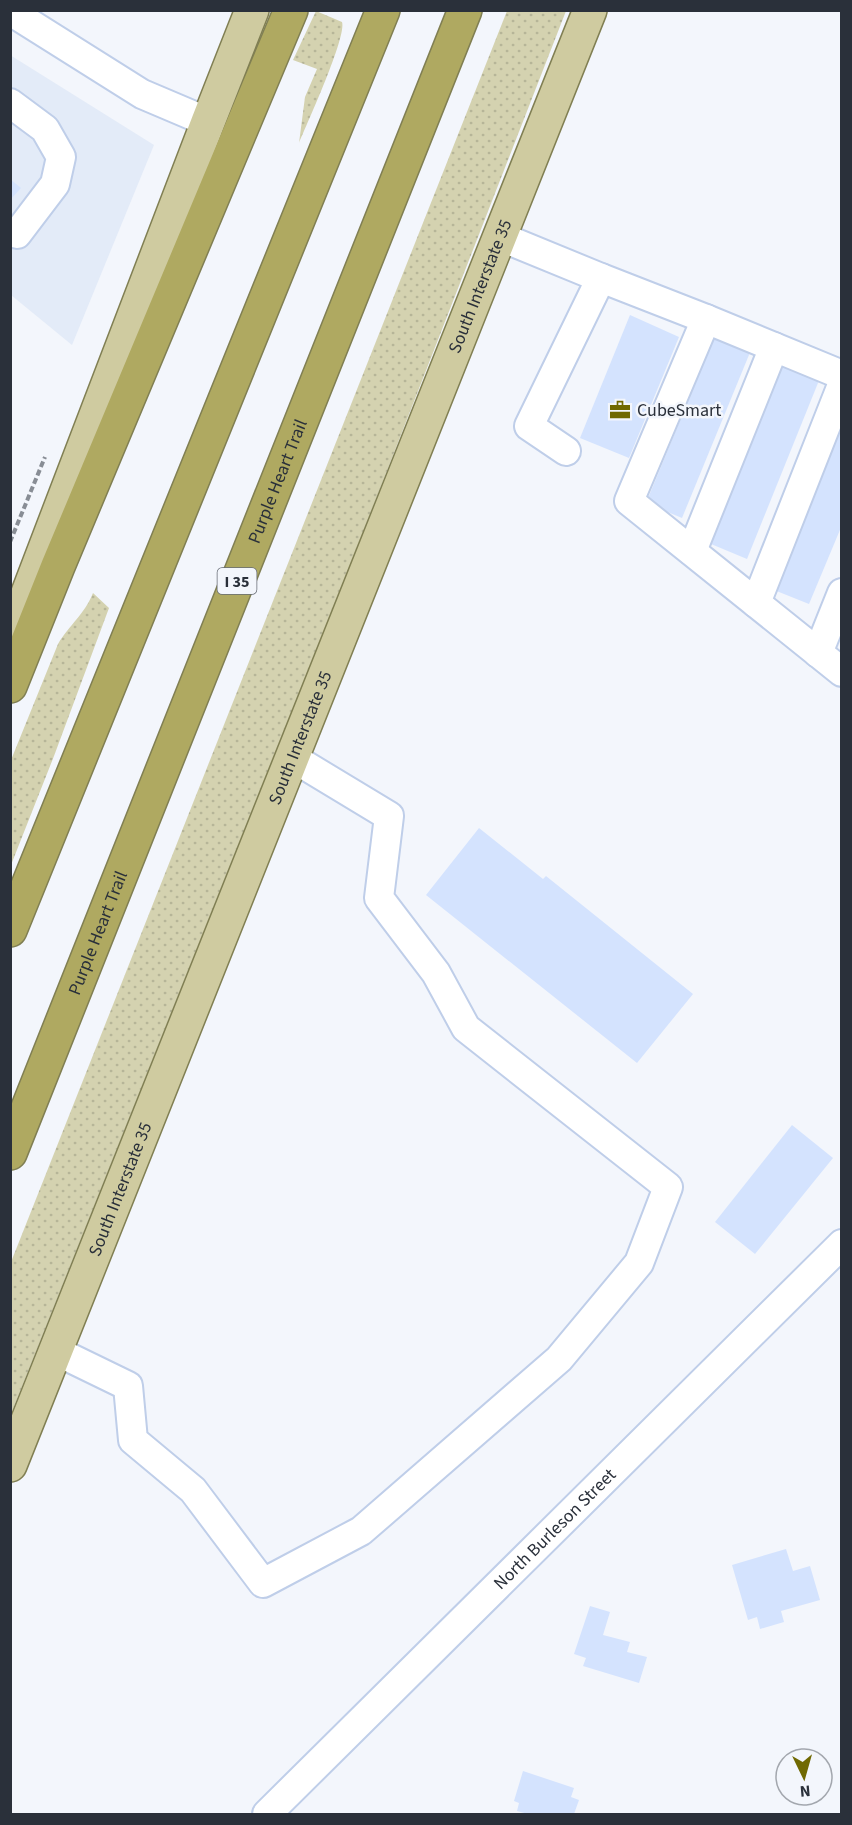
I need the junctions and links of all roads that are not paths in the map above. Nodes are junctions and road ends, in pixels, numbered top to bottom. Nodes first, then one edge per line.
1 (252, 10) edge
2 (291, 10) edge
3 (383, 10) edge
4 (465, 10) edge
5 (590, 10) edge
6 (10, 11) edge
7 (10, 103) edge
8 (208, 122) junction
9 (17, 234) dead end
10 (501, 237) junction
11 (601, 278) junction
12 (706, 319) junction
13 (774, 347) junction
14 (842, 375) edge
15 (842, 385) edge
16 (566, 451) dead end
17 (692, 551) junction
18 (842, 593) edge
19 (756, 603) junction
20 (10, 640) edge
21 (818, 653) junction
22 (842, 672) edge
23 (10, 686) edge
24 (293, 758) junction
25 (10, 930) edge
26 (10, 1153) edge
27 (842, 1244) edge
28 (56, 1351) junction
29 (10, 1465) edge
30 (267, 1815) edge

1 - 8 main road
2 - 23 highway
3 - 25 highway
4 - 26 highway, Purple Heart Trail / I 35
5 - 10 main road, South Interstate 35
6 - 8 street
7 - 9 street
8 - 20 main road
10 - 11 street
10 - 24 main road, South Interstate 35
11 - 12 street
11 - 16 street
12 - 13 street
12 - 17 street
13 - 14 street
13 - 17 street
15 - 19 street
17 - 19 street
18 - 21 street
19 - 21 street
21 - 22 street
24 - 28 main road, South Interstate 35
24 - 28 street
27 - 30 street, North Burleson Street
28 - 29 main road, South Interstate 35

